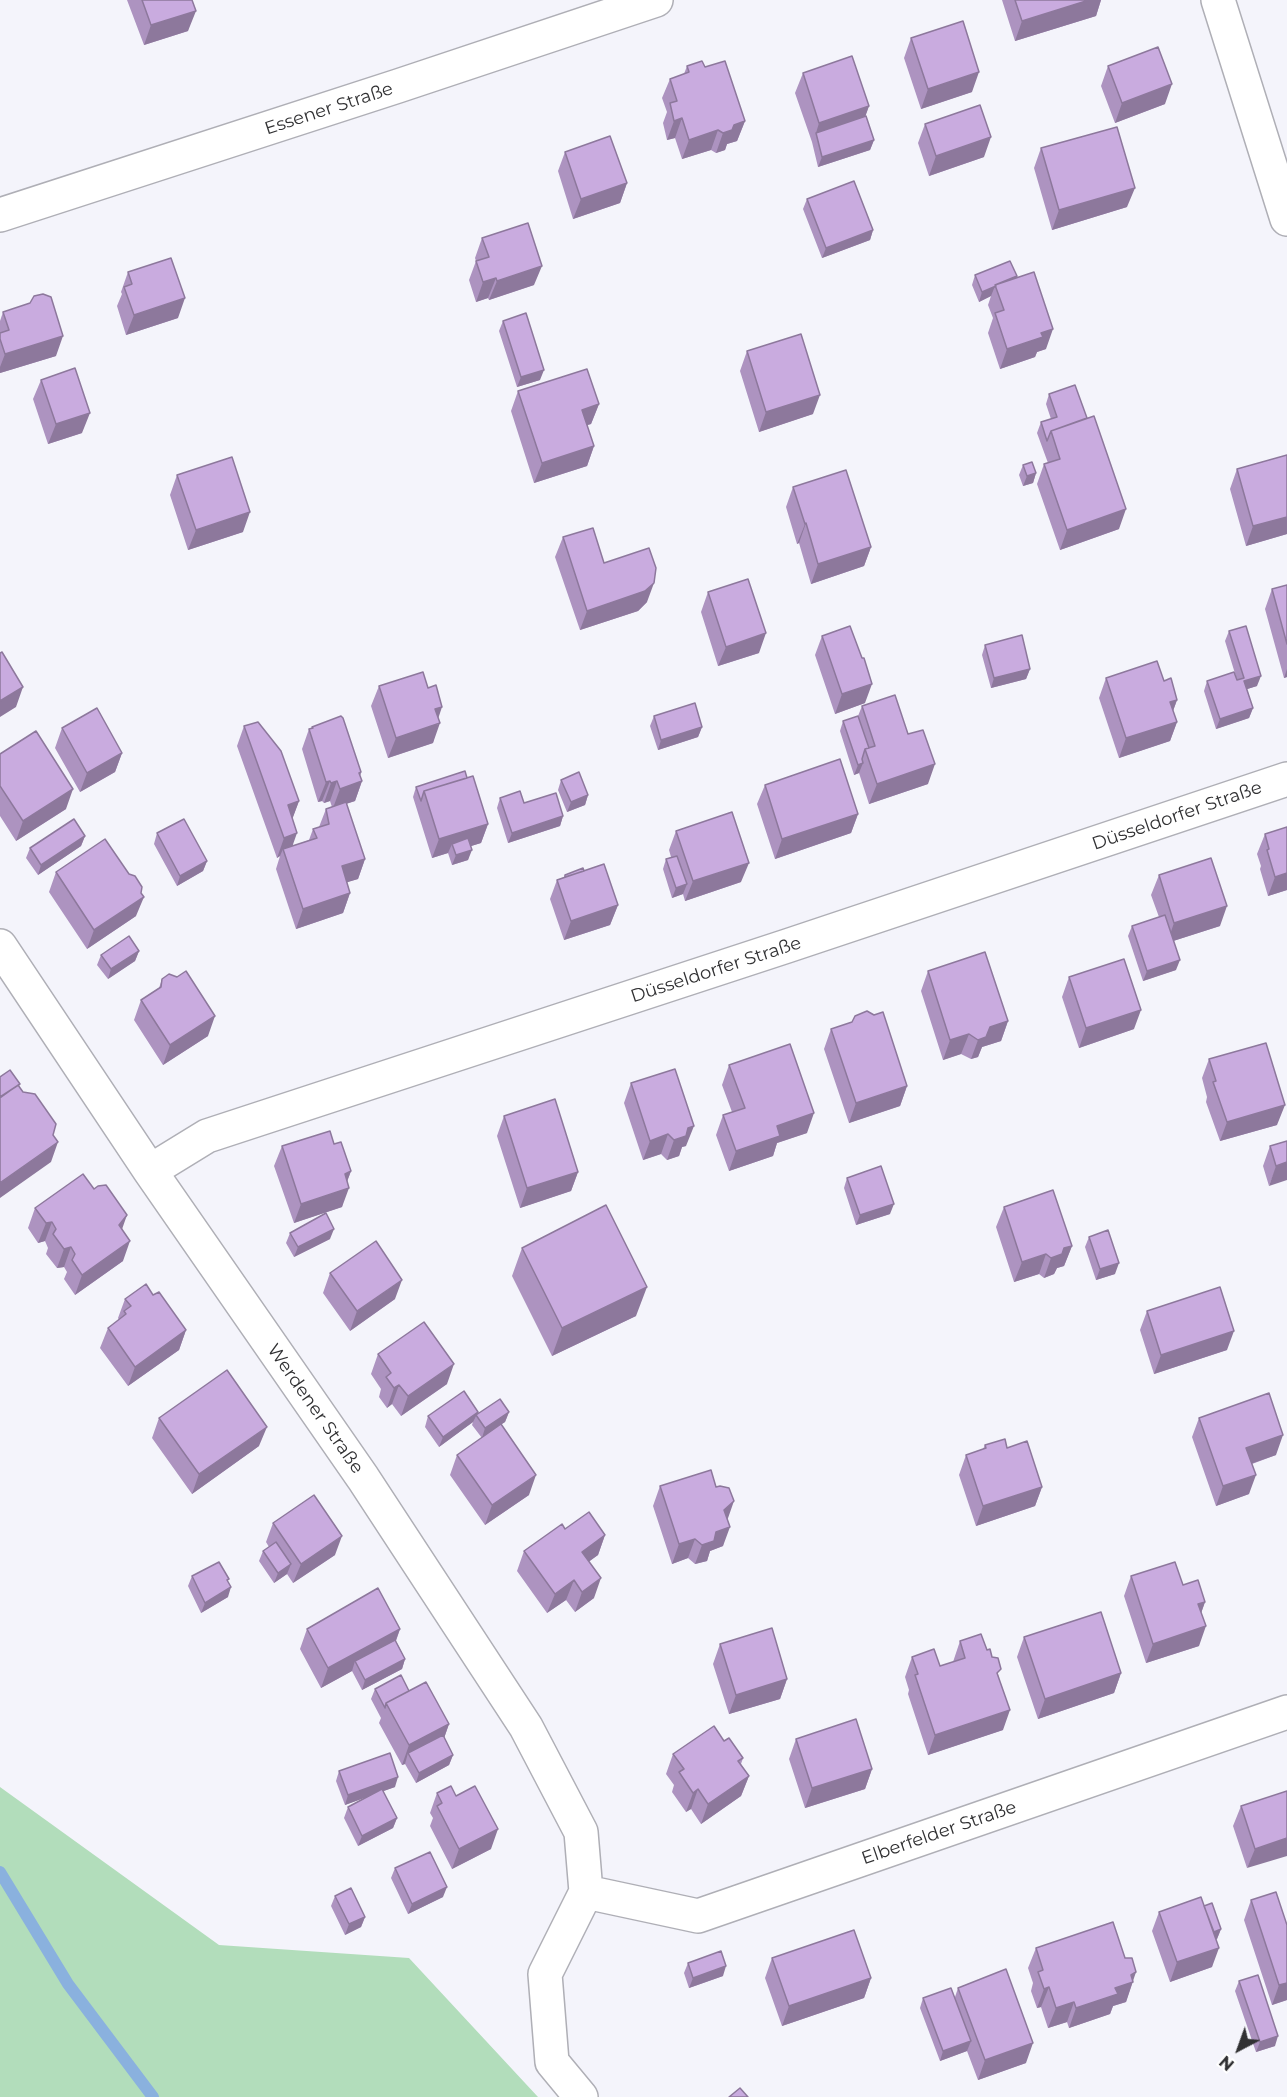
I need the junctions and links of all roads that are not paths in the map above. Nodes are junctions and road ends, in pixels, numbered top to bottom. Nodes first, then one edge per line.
1 (656, 0) edge
2 (1218, 0) edge
3 (0, 214) edge
4 (1287, 219) edge
5 (1287, 779) edge
6 (0, 946) edge
7 (150, 1172) junction
8 (1287, 1713) edge
9 (586, 1892) junction
10 (581, 2097) edge

1 - 3 street, Essener Straße
2 - 4 street
5 - 7 street, Düsseldorfer Straße
6 - 7 street, Werdener Straße
7 - 9 street, Werdener Straße
8 - 9 street, Elberfelder Straße
9 - 10 street

